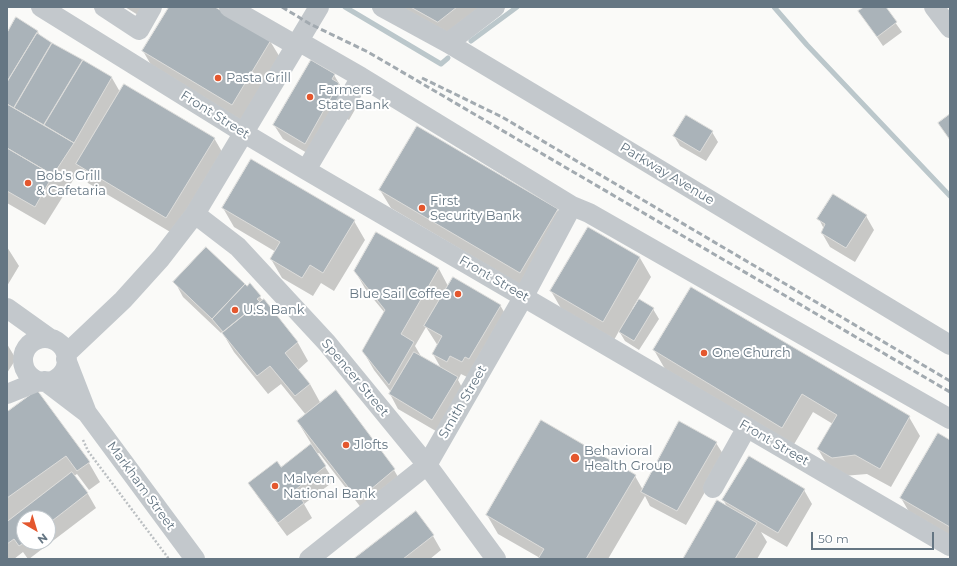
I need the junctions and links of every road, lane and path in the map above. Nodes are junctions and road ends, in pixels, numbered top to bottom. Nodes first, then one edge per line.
1 (41, 7) edge
2 (104, 7) edge
3 (152, 7) edge
4 (229, 7) edge
5 (319, 7) edge
6 (382, 7) edge
7 (495, 7) edge
8 (934, 7) edge
9 (950, 28) edge
10 (448, 43) junction
11 (298, 44) junction
12 (361, 77) junction
13 (244, 133) junction
14 (306, 170) junction
15 (572, 206) junction
16 (195, 214) junction
17 (524, 296) junction
18 (14, 313) edge
19 (950, 345) edge
20 (59, 348) junction
21 (23, 357) junction
22 (42, 381) junction
23 (7, 390) edge
24 (7, 394) edge
25 (87, 413) junction
26 (950, 419) edge
27 (747, 427) junction
28 (427, 465) junction
29 (713, 488) dead end
30 (950, 546) edge
31 (195, 559) edge
32 (309, 559) edge
33 (496, 559) edge

1 - 13 street, Front Street
2 - 3 street
4 - 11 street
5 - 11 street
6 - 10 street, Parkway Avenue
7 - 10 street
8 - 9 street
10 - 19 street, Parkway Avenue
11 - 12 street
11 - 13 street
12 - 14 street
12 - 15 street
13 - 14 street, Front Street
13 - 16 street
14 - 17 street, Front Street
15 - 17 street, Smith Street
15 - 26 street
16 - 20 street
16 - 28 street, Spencer Street
17 - 27 street, Front Street
17 - 28 street, Smith Street
18 - 20 street
18 - 21 street
20 - 21 street
20 - 22 street
20 - 25 street, Markham Street
21 - 22 street
21 - 23 street
22 - 24 street
22 - 25 street, Markham Street
25 - 31 street, Markham Street
27 - 29 street
27 - 30 street, Front Street
28 - 32 street, Smith Street
28 - 33 street, Spencer Street

